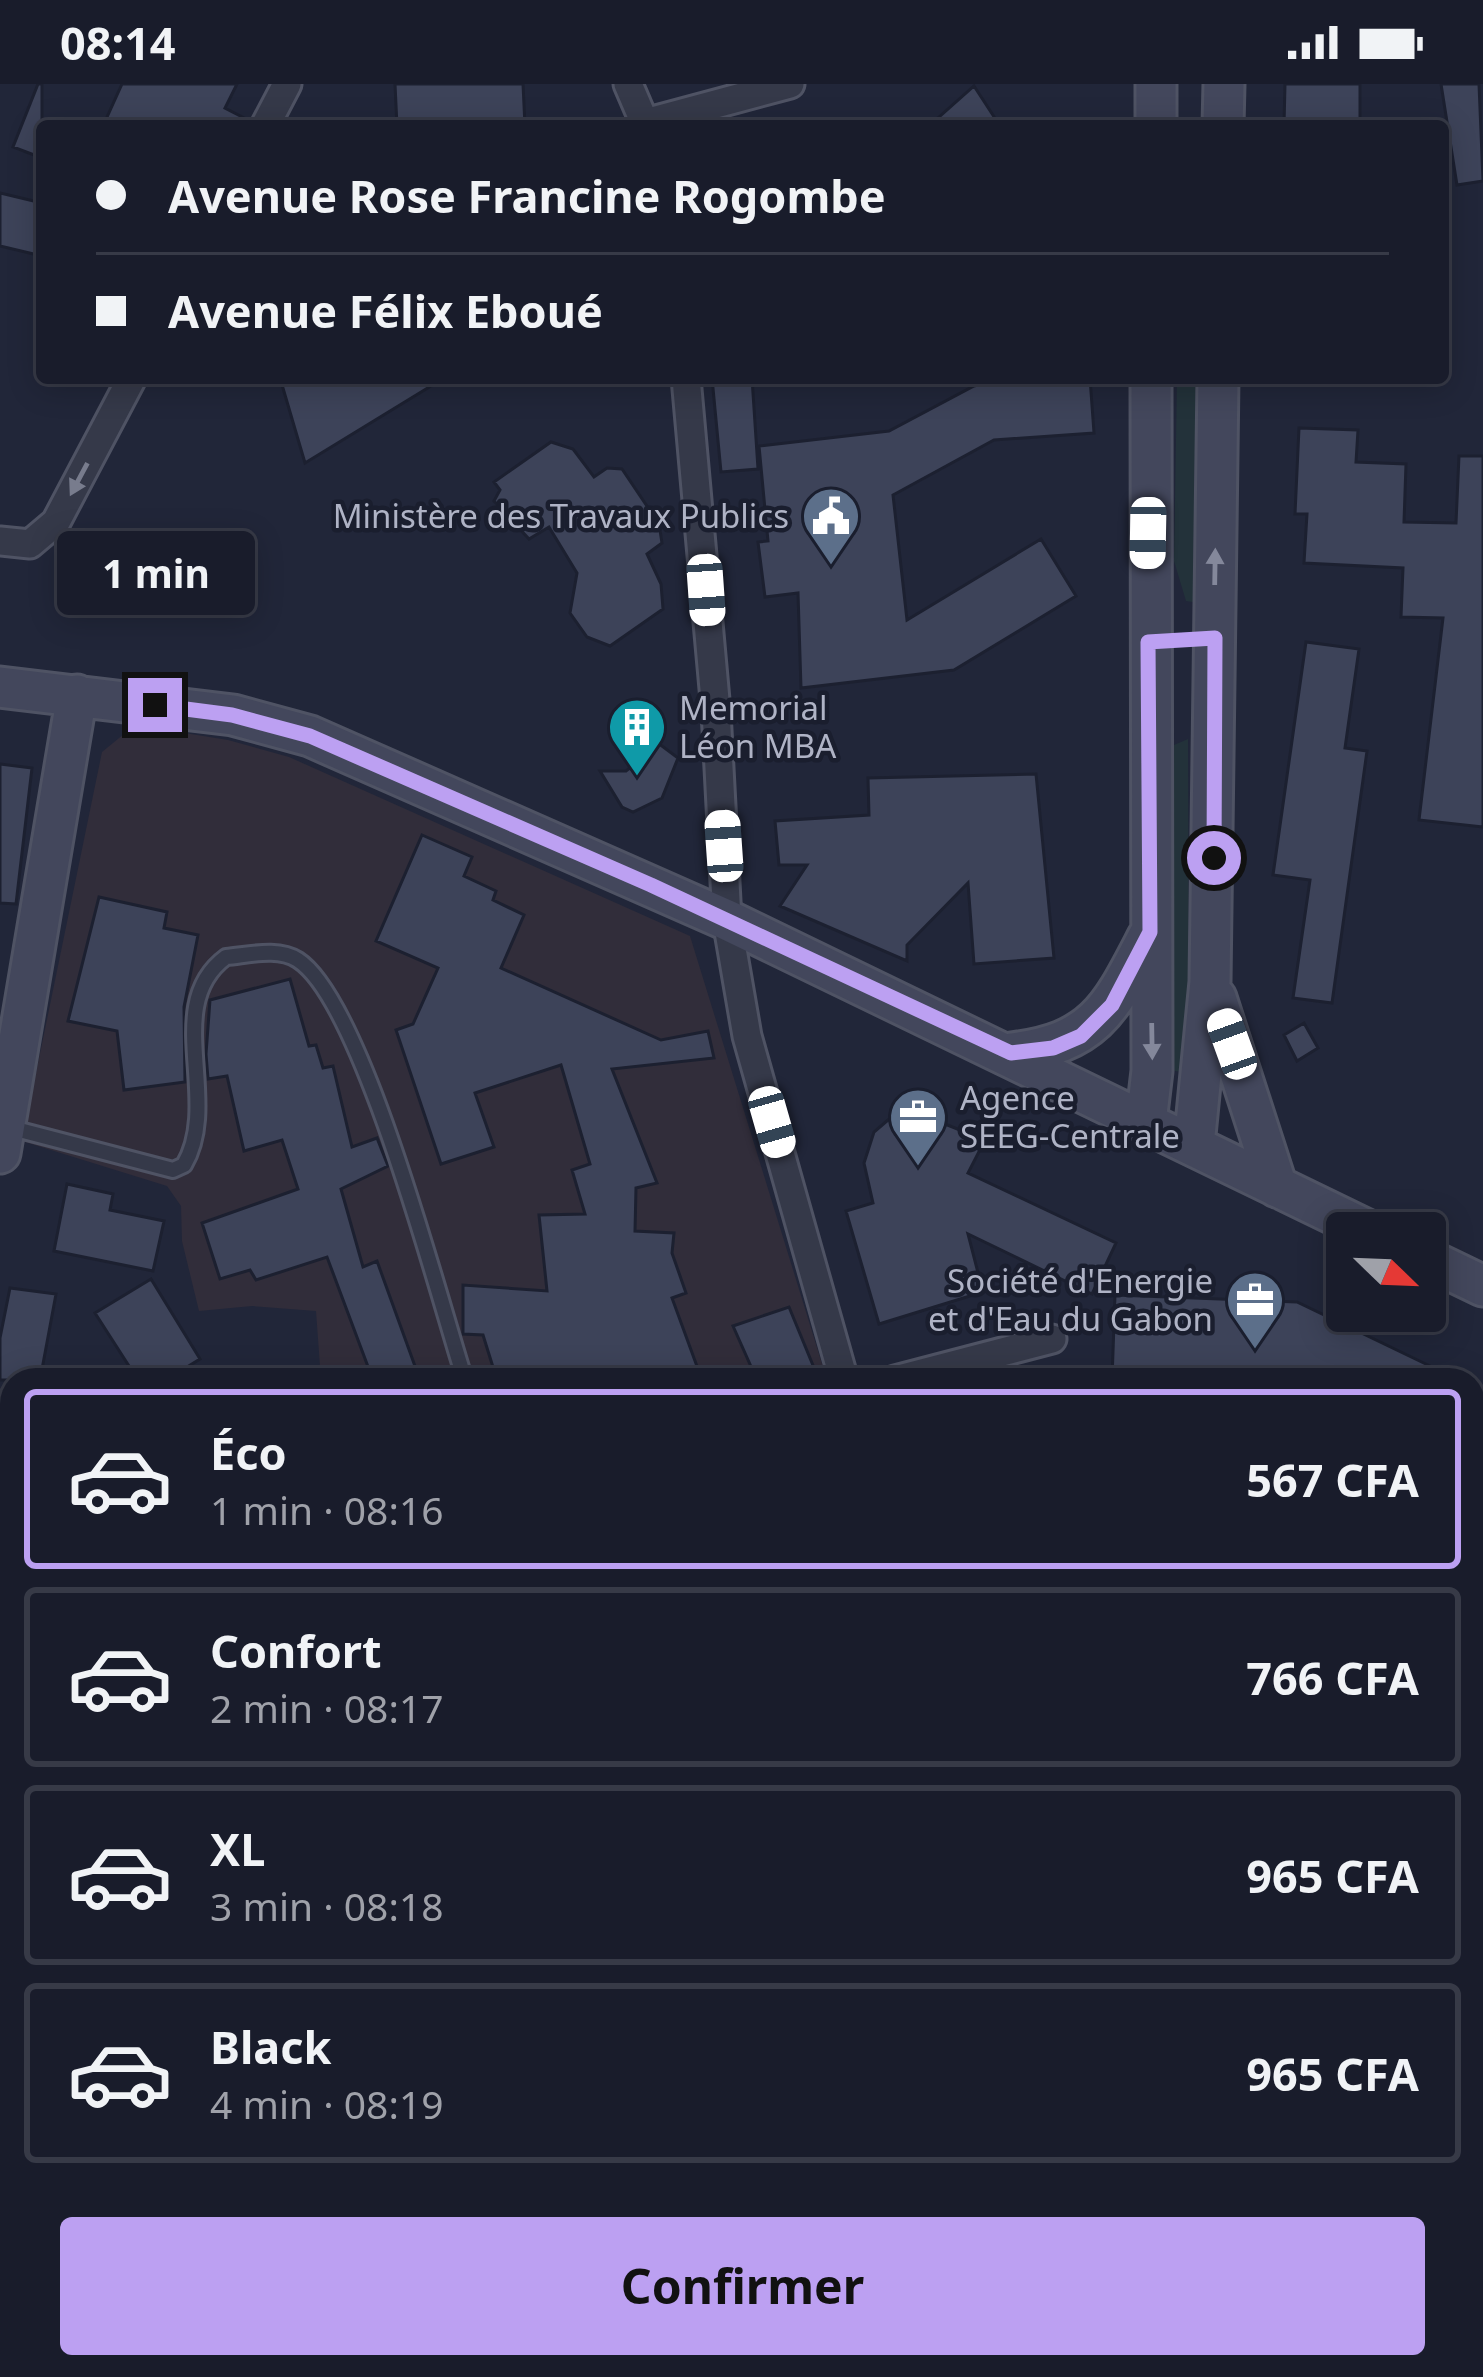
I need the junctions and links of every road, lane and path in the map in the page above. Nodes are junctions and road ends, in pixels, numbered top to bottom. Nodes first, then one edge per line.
1 (287, 84) edge
2 (628, 84) edge
3 (790, 84) edge
4 (1156, 84) edge
5 (1224, 84) edge
6 (268, 120) edge
7 (643, 120) edge
8 (660, 120) edge
9 (1156, 120) edge
10 (1223, 120) edge
11 (129, 384) edge
12 (687, 384) edge
13 (1151, 384) edge
14 (1218, 384) edge
15 (0, 541) edge
16 (1215, 638) junction
17 (1148, 642) junction
18 (0, 687) edge
19 (77, 694) junction
20 (727, 920) junction
21 (1150, 932) junction
22 (1210, 982) junction
23 (1011, 1053) junction
24 (1146, 1122) junction
25 (3, 1140) edge
26 (1194, 1144) junction
27 (1276, 1187) junction
28 (1329, 1212) edge
29 (1446, 1268) edge
30 (1483, 1286) edge
31 (1052, 1339) dead end
32 (461, 1368) edge
33 (841, 1368) edge
34 (941, 1368) edge

1 - 6 street
2 - 7 street
3 - 8 street
4 - 9 main road
5 - 10 main road
11 -> 15 street
12 - 20 street
13 - 17 main road
16 -> 14 main road
16 - 17 main road
16 - 22 main road
17 - 21 main road
18 - 19 main road
19 - 20 main road
19 - 25 main road
20 - 23 main road
20 - 33 street
21 - 23 main road
21 -> 24 main road
22 - 26 main road
22 - 27 main road
23 - 24 main road
24 - 26 main road
25 - 32 lane
26 - 27 main road
27 - 28 main road
29 - 30 main road
31 - 34 street

